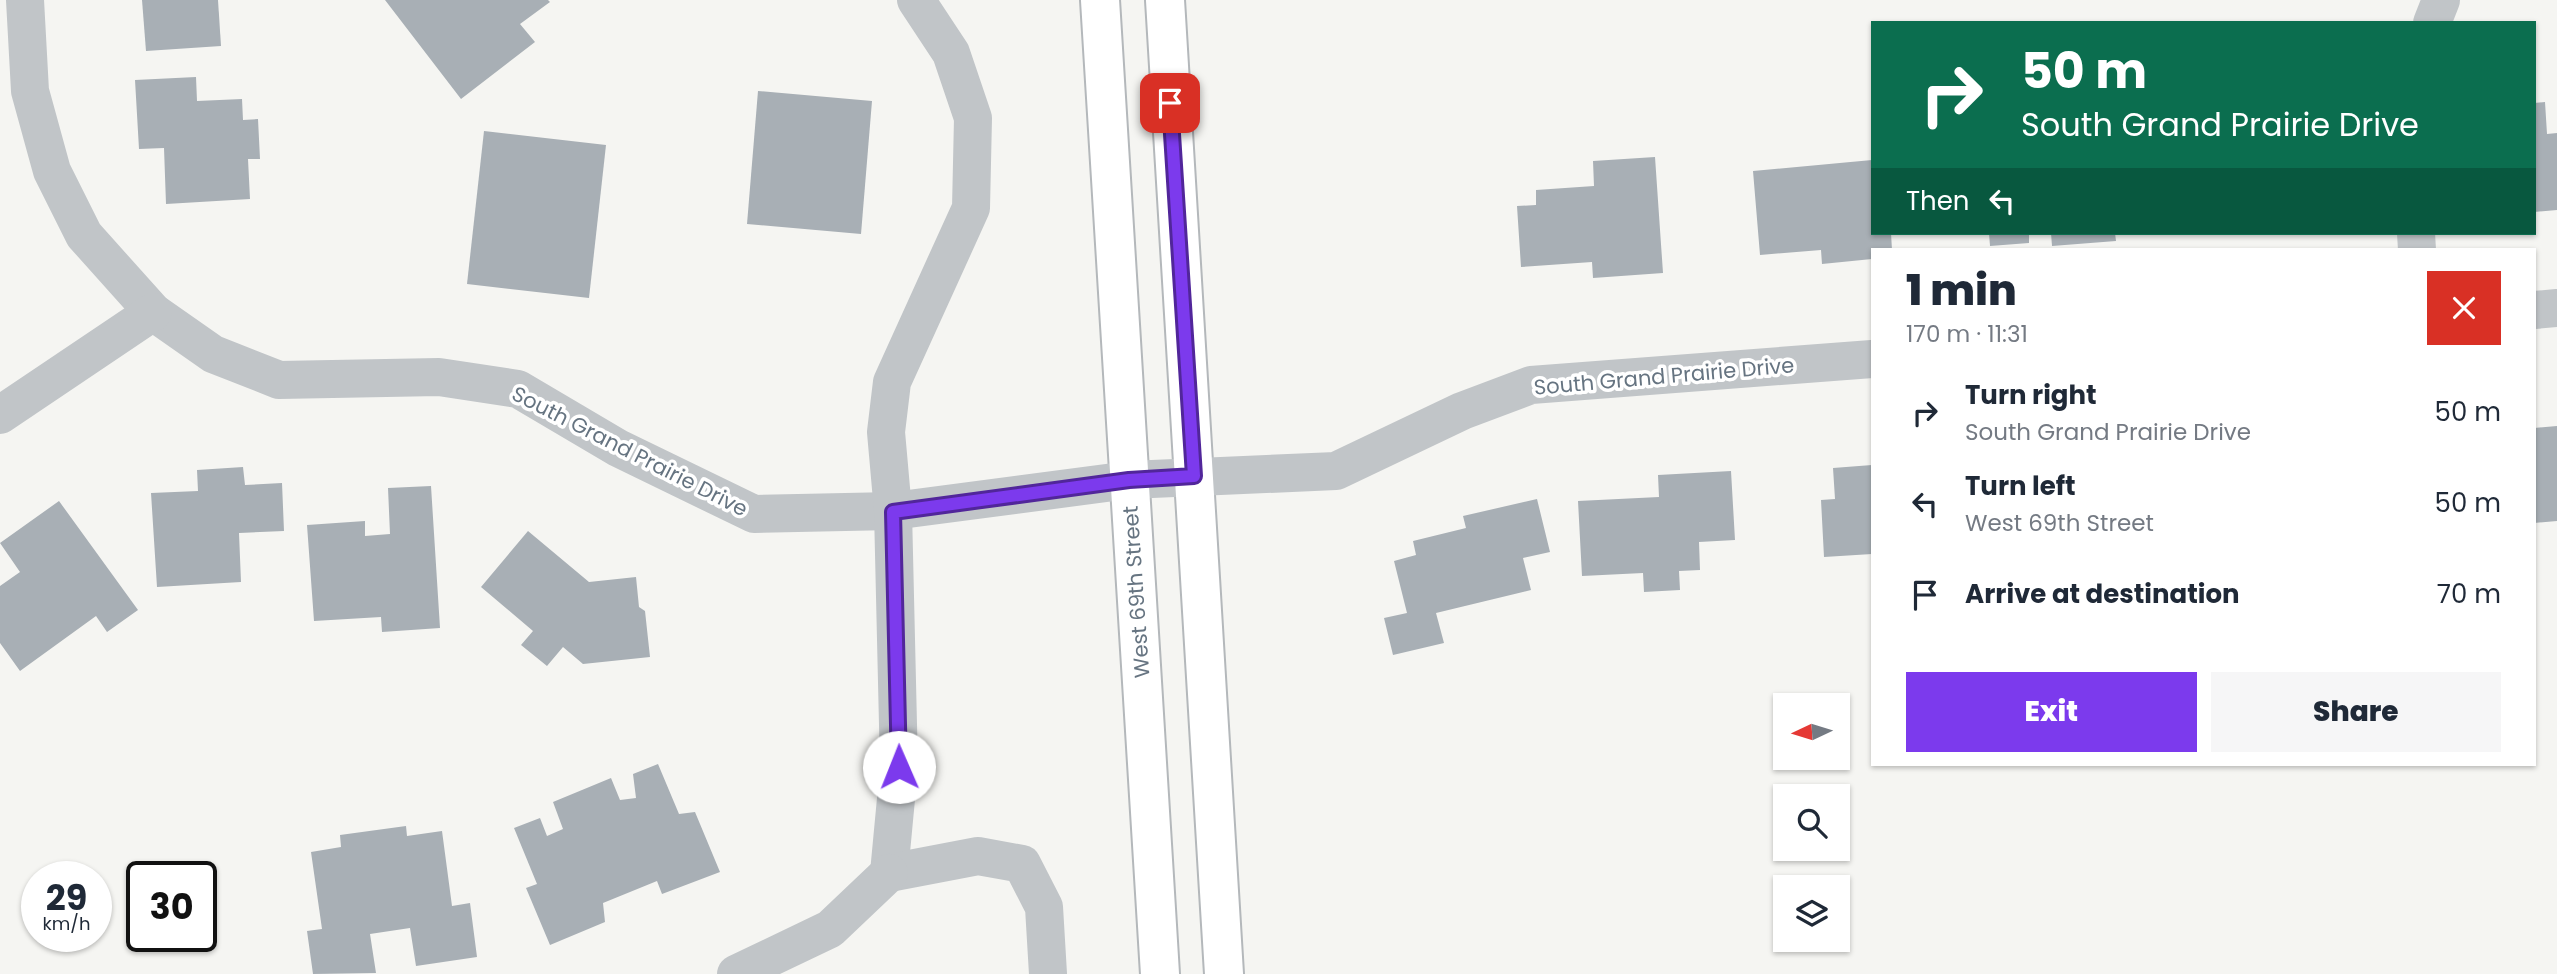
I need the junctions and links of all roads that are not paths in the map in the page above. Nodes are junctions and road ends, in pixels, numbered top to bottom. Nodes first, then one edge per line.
1 (25, 0) edge
2 (916, 0) edge
3 (1100, 0) edge
4 (1165, 0) edge
5 (2441, 0) edge
6 (2433, 21) edge
7 (2557, 309) edge
8 (2536, 310) edge
9 (153, 312) junction
10 (1871, 359) edge
11 (0, 415) edge
12 (1194, 476) junction
13 (1129, 480) junction
14 (893, 512) junction
15 (889, 873) junction
16 (736, 974) edge
17 (1048, 974) edge
18 (1160, 974) edge
19 (1224, 974) edge

1 - 9 street, South Grand Prairie Drive
2 - 14 street
3 - 13 main road, West 69th Street
4 - 12 main road
5 - 6 street
7 - 8 street
9 - 11 street
9 - 14 street, South Grand Prairie Drive
10 - 12 street, South Grand Prairie Drive
12 - 13 street, South Grand Prairie Drive
12 - 19 main road
13 - 14 street, South Grand Prairie Drive
13 - 18 main road, West 69th Street
14 - 15 street
15 - 16 street
15 - 17 street

